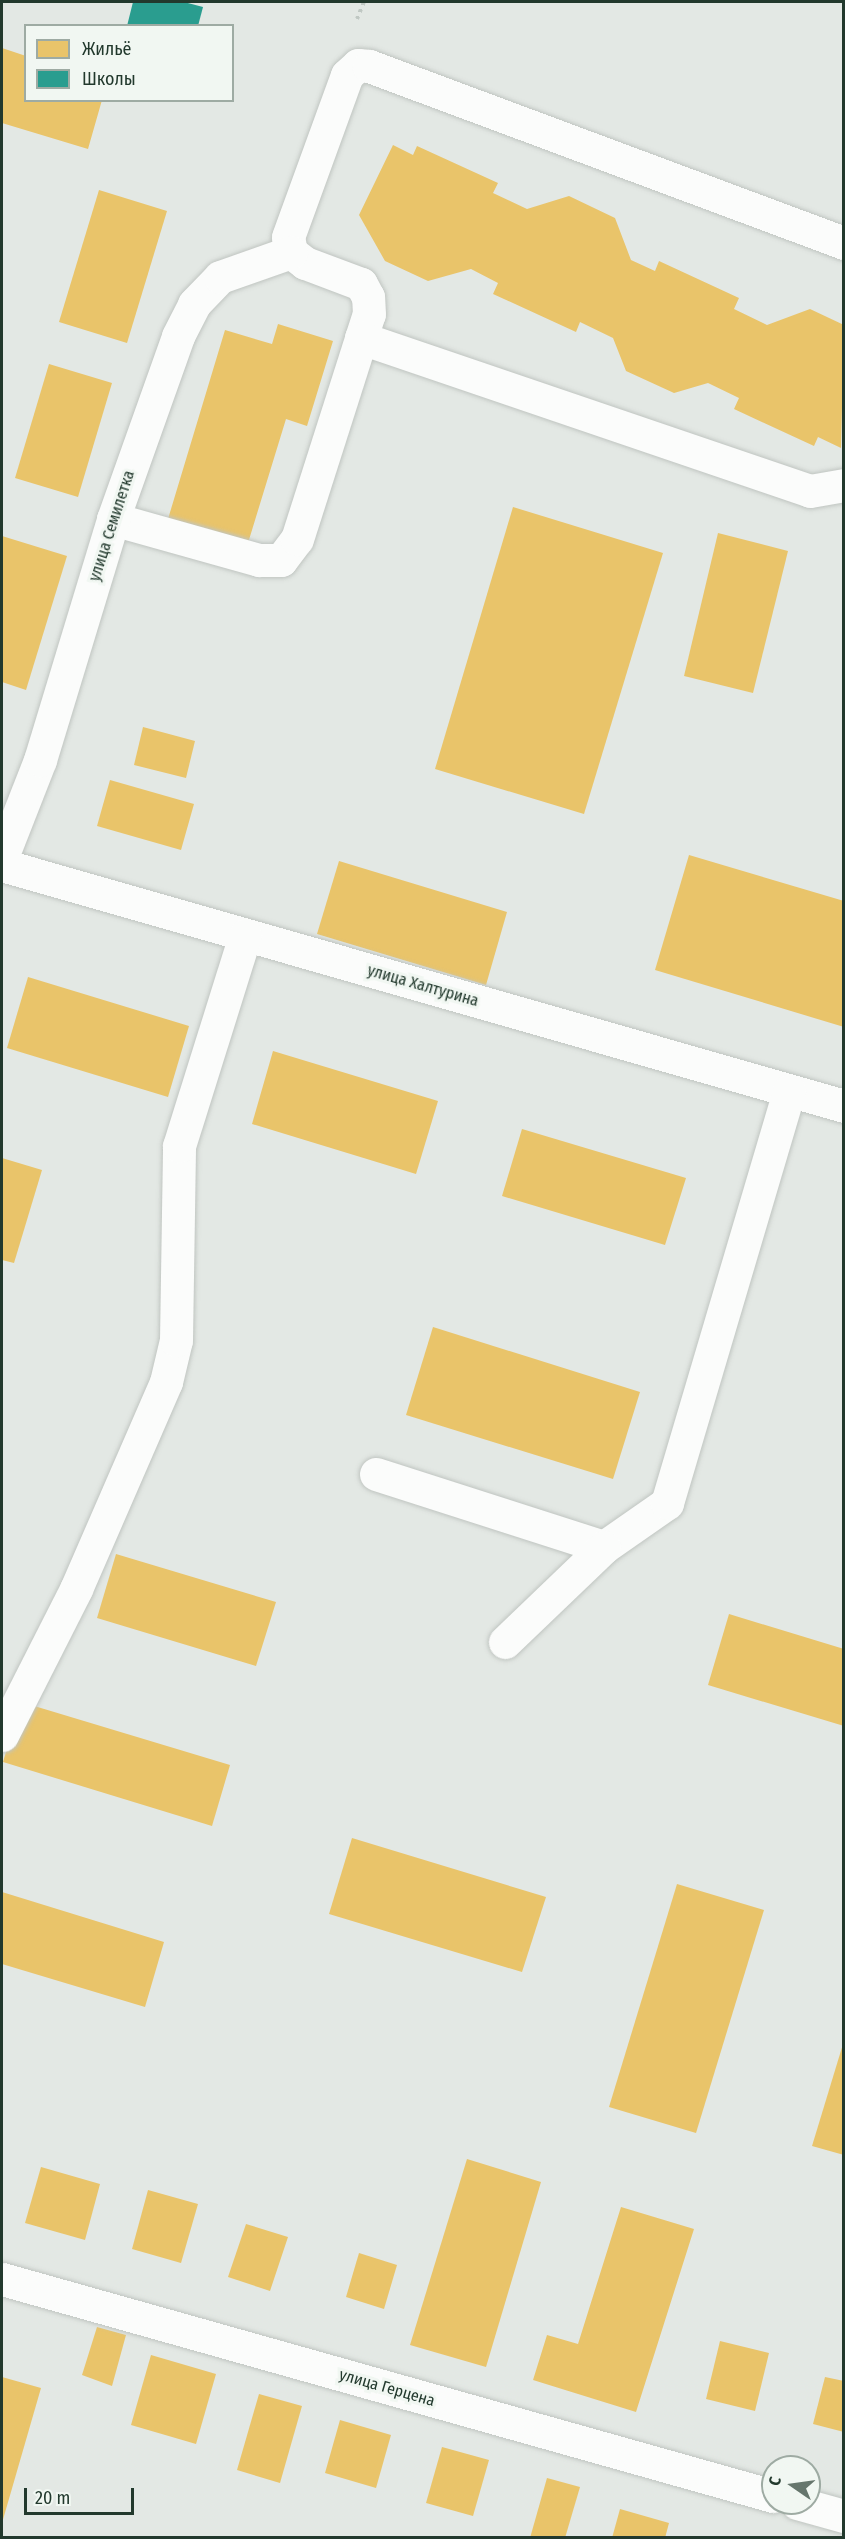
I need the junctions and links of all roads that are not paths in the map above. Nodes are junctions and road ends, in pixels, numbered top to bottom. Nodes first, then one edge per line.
1 (843, 243) edge
2 (291, 252) junction
3 (361, 338) junction
4 (843, 485) edge
5 (113, 519) junction
6 (10, 804) edge
7 (2, 857) edge
8 (2, 865) edge
9 (245, 934) junction
10 (789, 1091) junction
11 (843, 1106) edge
12 (376, 1474) dead end
13 (604, 1548) junction
14 (505, 1642) dead end
15 (2, 1735) edge
16 (2, 2279) edge
17 (761, 2493) edge
18 (821, 2510) edge
19 (843, 2516) edge

1 - 2 street
2 - 3 street
2 - 5 street, улица Семилетка
3 - 4 street
3 - 5 street
5 - 6 street, улица Семилетка
6 - 7 street, улица Семилетка
8 - 9 street, улица Халтурина
9 - 10 street, улица Халтурина
9 - 15 street
10 - 11 street, улица Халтурина
10 - 13 street
12 - 13 street
13 - 14 street
16 - 17 street, улица Герцена
18 - 19 street

